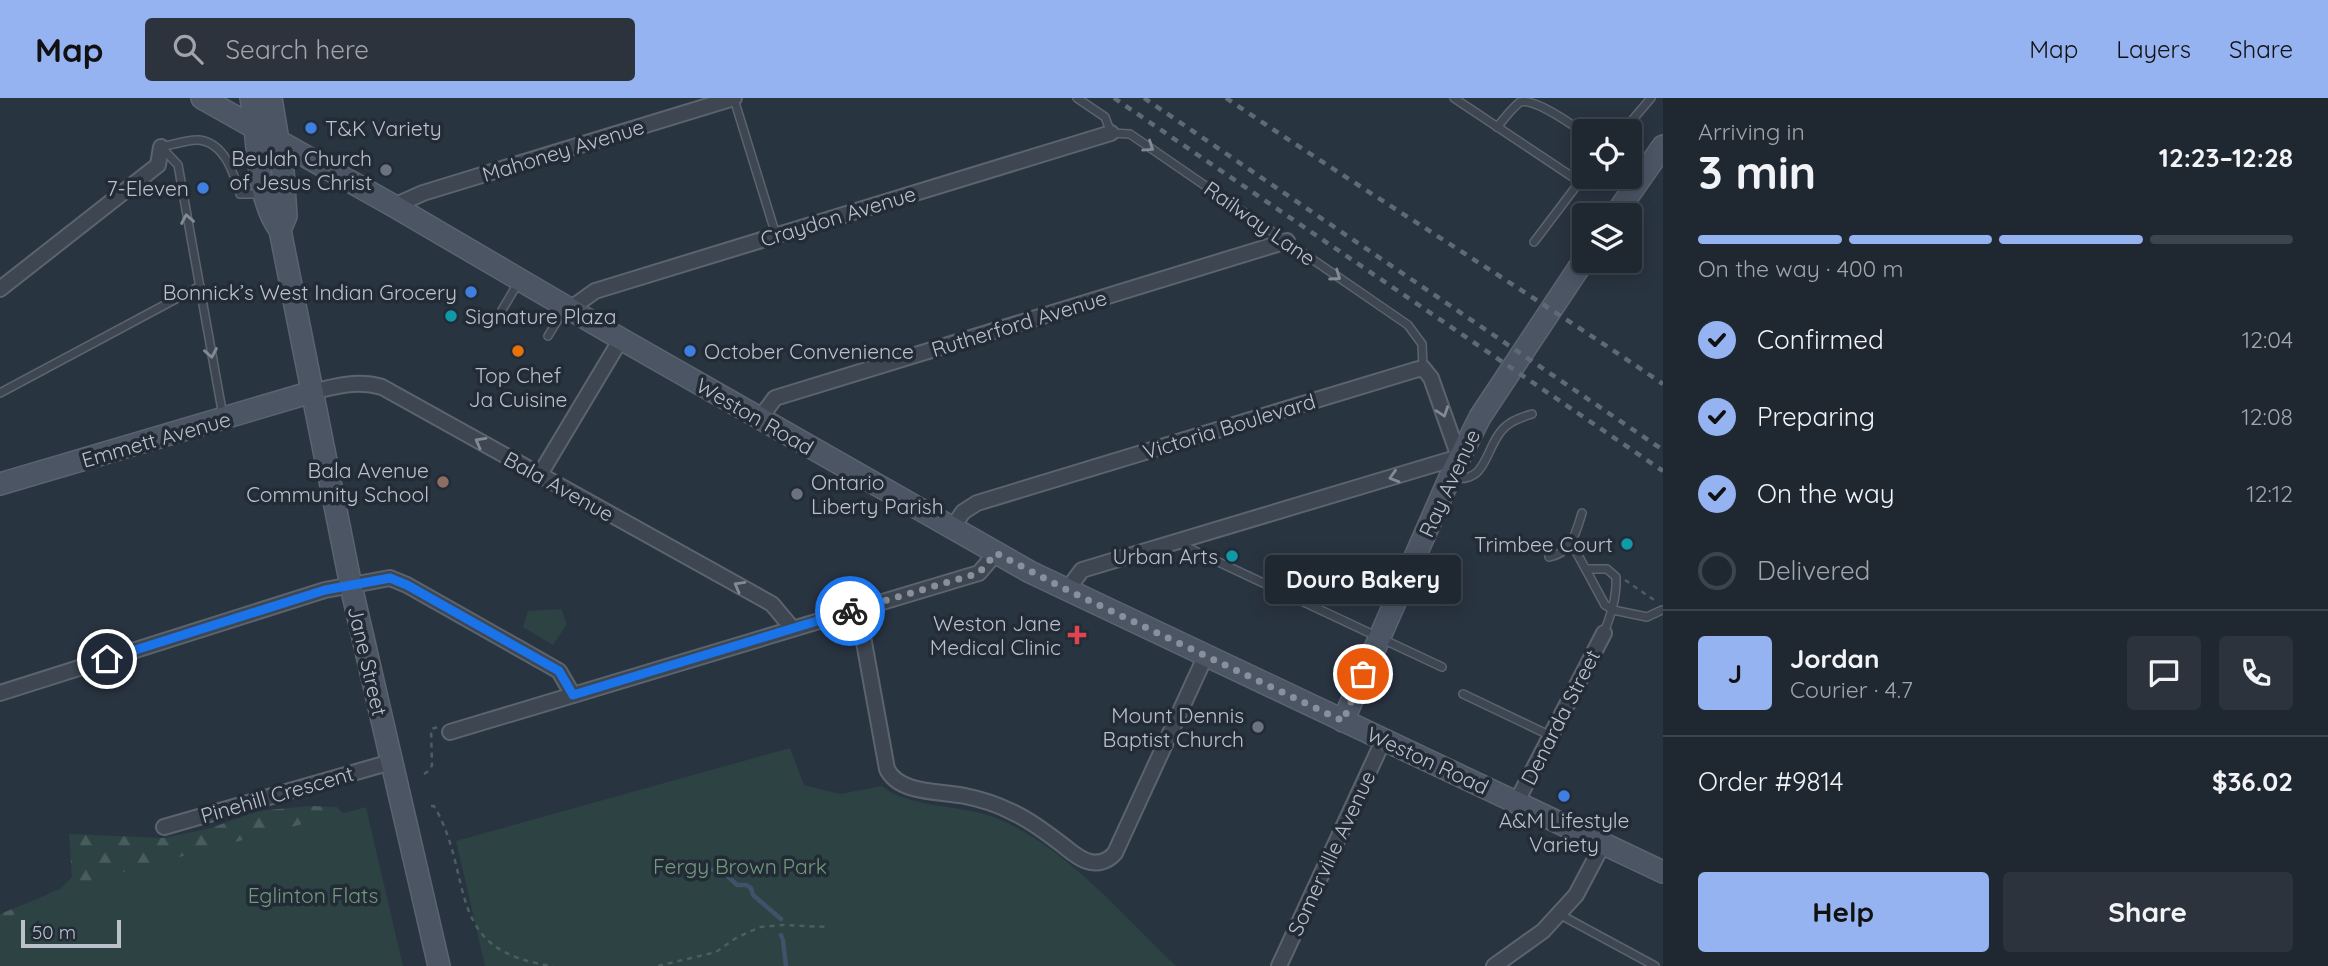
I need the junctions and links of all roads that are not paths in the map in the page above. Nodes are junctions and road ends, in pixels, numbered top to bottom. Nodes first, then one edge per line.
1 (202, 98) edge
2 (251, 98) edge
3 (271, 98) edge
4 (734, 98) edge
5 (1077, 98) edge
6 (1454, 98) edge
7 (1651, 98) edge
8 (1633, 119) edge
9 (1572, 124) edge
10 (1497, 127) junction
11 (256, 128) junction
12 (1111, 132) junction
13 (279, 140) junction
14 (1663, 146) edge
15 (161, 147) junction
16 (1572, 173) edge
17 (1574, 189) edge
18 (264, 194) junction
19 (1623, 203) edge
20 (394, 206) junction
21 (280, 230) junction
22 (776, 235) junction
23 (1287, 241) junction
24 (1534, 242) dead end
25 (1575, 273) edge
26 (520, 279) junction
27 (200, 286) junction
28 (0, 289) edge
29 (570, 309) junction
30 (502, 310) dead end
31 (548, 336) dead end
32 (621, 339) junction
33 (1423, 368) junction
34 (312, 392) junction
35 (0, 393) edge
36 (1532, 414) dead end
37 (760, 418) junction
38 (223, 419) junction
39 (1459, 457) junction
40 (539, 476) junction
41 (1450, 477) junction
42 (0, 484) edge
43 (1582, 513) dead end
44 (952, 528) junction
45 (1175, 542) junction
46 (1572, 544) junction
47 (996, 553) junction
48 (1549, 557) dead end
49 (1586, 569) junction
50 (351, 586) junction
51 (1067, 590) junction
52 (1663, 608) edge
53 (858, 609) junction
54 (1613, 610) junction
55 (792, 628) junction
56 (1604, 633) joint
57 (1379, 637) junction
58 (1206, 655) junction
59 (1442, 667) dead end
60 (0, 693) edge
61 (1463, 694) dead end
62 (573, 695) junction
63 (1343, 721) junction
64 (450, 732) road end
65 (1550, 736) junction
66 (1383, 741) junction
67 (391, 762) junction
68 (1517, 801) junction
69 (164, 827) dead end
70 (1603, 844) junction
71 (1663, 872) edge
72 (1559, 914) junction
73 (439, 966) edge
74 (1279, 966) edge
75 (1494, 966) edge
76 (1655, 966) edge

1 - 11 main road, Weston Road
2 - 11 main road, Jane Street
3 - 13 main road, Jane Street
4 - 20 street, Mahoney Avenue
4 - 22 lane
5 - 12 lane
6 - 10 lane
7 - 8 lane
9 - 10 lane
10 - 16 lane
11 - 13 main road, Weston Road
11 - 18 main road, Jane Street
12 - 22 street, Craydon Avenue
12 -> 23 lane, Railway Lane
13 - 20 main road, Weston Road
13 - 21 main road, Jane Street
14 - 19 main road
15 - 18 lane
27 -> 15 lane
15 - 28 street
17 - 24 lane
18 - 21 main road, Jane Street
20 - 26 main road, Weston Road
21 - 34 main road, Jane Street
22 - 29 street, Craydon Avenue
23 -> 33 lane, Railway Lane
23 - 37 street, Rutherford Avenue
25 - 39 main road, Ray Avenue
26 - 29 main road, Weston Road
26 - 30 lane
27 - 35 lane
27 -> 38 lane
29 - 31 lane
29 - 32 main road, Weston Road
32 - 37 main road, Weston Road
32 - 40 street
33 -> 39 street
33 - 44 street, Victoria Boulevard
34 - 38 main road, Emmett Avenue
40 -> 34 street, Bala Avenue
34 - 50 main road, Jane Street
36 - 41 lane
37 - 44 main road, Weston Road
38 - 42 main road, Emmett Avenue
39 - 41 main road, Ray Avenue
39 -> 45 street
55 -> 40 street, Bala Avenue
41 - 57 main road, Ray Avenue
43 - 46 lane
44 - 47 main road, Weston Road
45 - 51 street
45 - 57 lane
46 - 48 lane
46 - 49 lane
47 - 51 main road, Weston Road
47 - 53 street
49 - 54 lane
49 - 54 lane
50 - 60 street
50 - 62 street
50 - 67 main road, Jane Street
51 - 58 main road, Weston Road
52 - 54 lane
53 - 55 street
53 - 58 street
54 - 56 lane
55 - 62 street
56 - 65 street, Denarda Street
57 - 59 lane
57 - 63 main road, Ray Avenue
58 - 63 main road, Weston Road
61 - 65 lane
62 - 64 street
63 - 66 main road, Weston Road
65 - 68 street, Denarda Street
66 - 68 main road, Weston Road
66 - 74 street, Somerville Avenue
67 - 69 street, Pinehill Crescent
67 - 73 main road, Jane Street
68 - 70 main road, Weston Road
70 - 71 main road, Weston Road
70 - 72 street
72 - 75 street
72 - 76 lane

